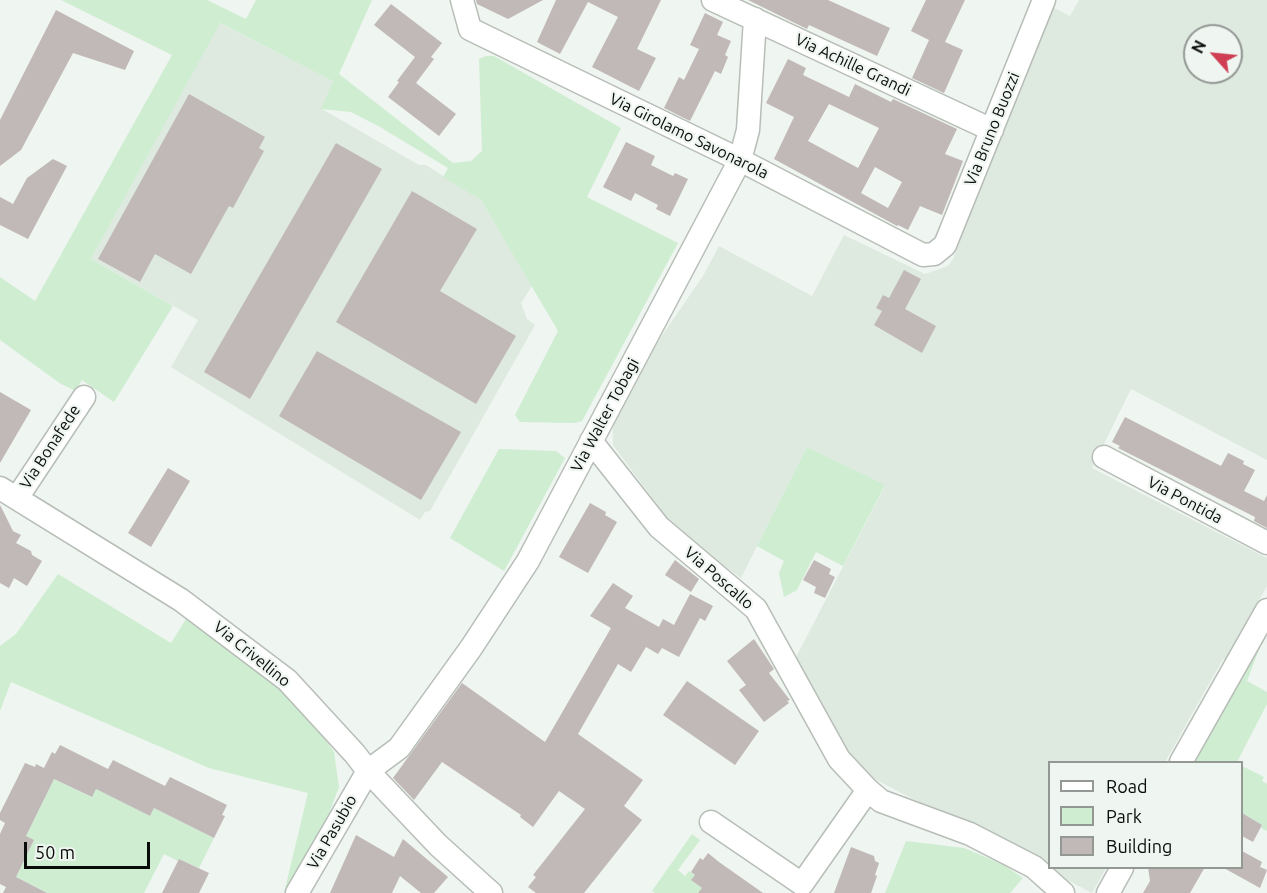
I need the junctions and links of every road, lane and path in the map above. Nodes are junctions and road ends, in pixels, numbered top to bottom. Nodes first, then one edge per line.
1 (462, 0) edge
2 (713, 0) edge
3 (1044, 0) edge
4 (755, 19) junction
5 (992, 130) junction
6 (740, 160) junction
7 (934, 254) joint
8 (84, 397) dead end
9 (591, 441) junction
10 (1104, 458) dead end
11 (8, 493) edge
12 (1267, 543) edge
13 (1267, 610) edge
14 (1182, 761) edge
15 (368, 771) junction
16 (868, 790) junction
17 (711, 822) dead end
18 (1121, 869) edge
19 (297, 893) edge
20 (491, 893) edge
21 (1063, 893) edge
22 (1108, 893) edge

1 - 6 street, Via Girolamo Savonarola
2 - 4 street, Via Achille Grandi
3 - 5 street, Via Bruno Buozzi
4 - 5 street, Via Achille Grandi
4 - 6 street, Via Walter Tobagi
5 - 7 street, Via Bruno Buozzi
6 - 7 street, Via Girolamo Savonarola
6 - 9 street, Via Walter Tobagi
8 - 11 street, Via Bonafede
9 - 15 street, Via Walter Tobagi
9 - 16 street, Via Poscallo
10 - 12 street, Via Pontida
11 - 15 street, Via Crivellino
13 - 14 street
15 - 19 street, Via Pasubio
15 - 20 street, Via Crivellino
16 - 17 street
16 - 21 street, Via Poscallo
18 - 22 street

